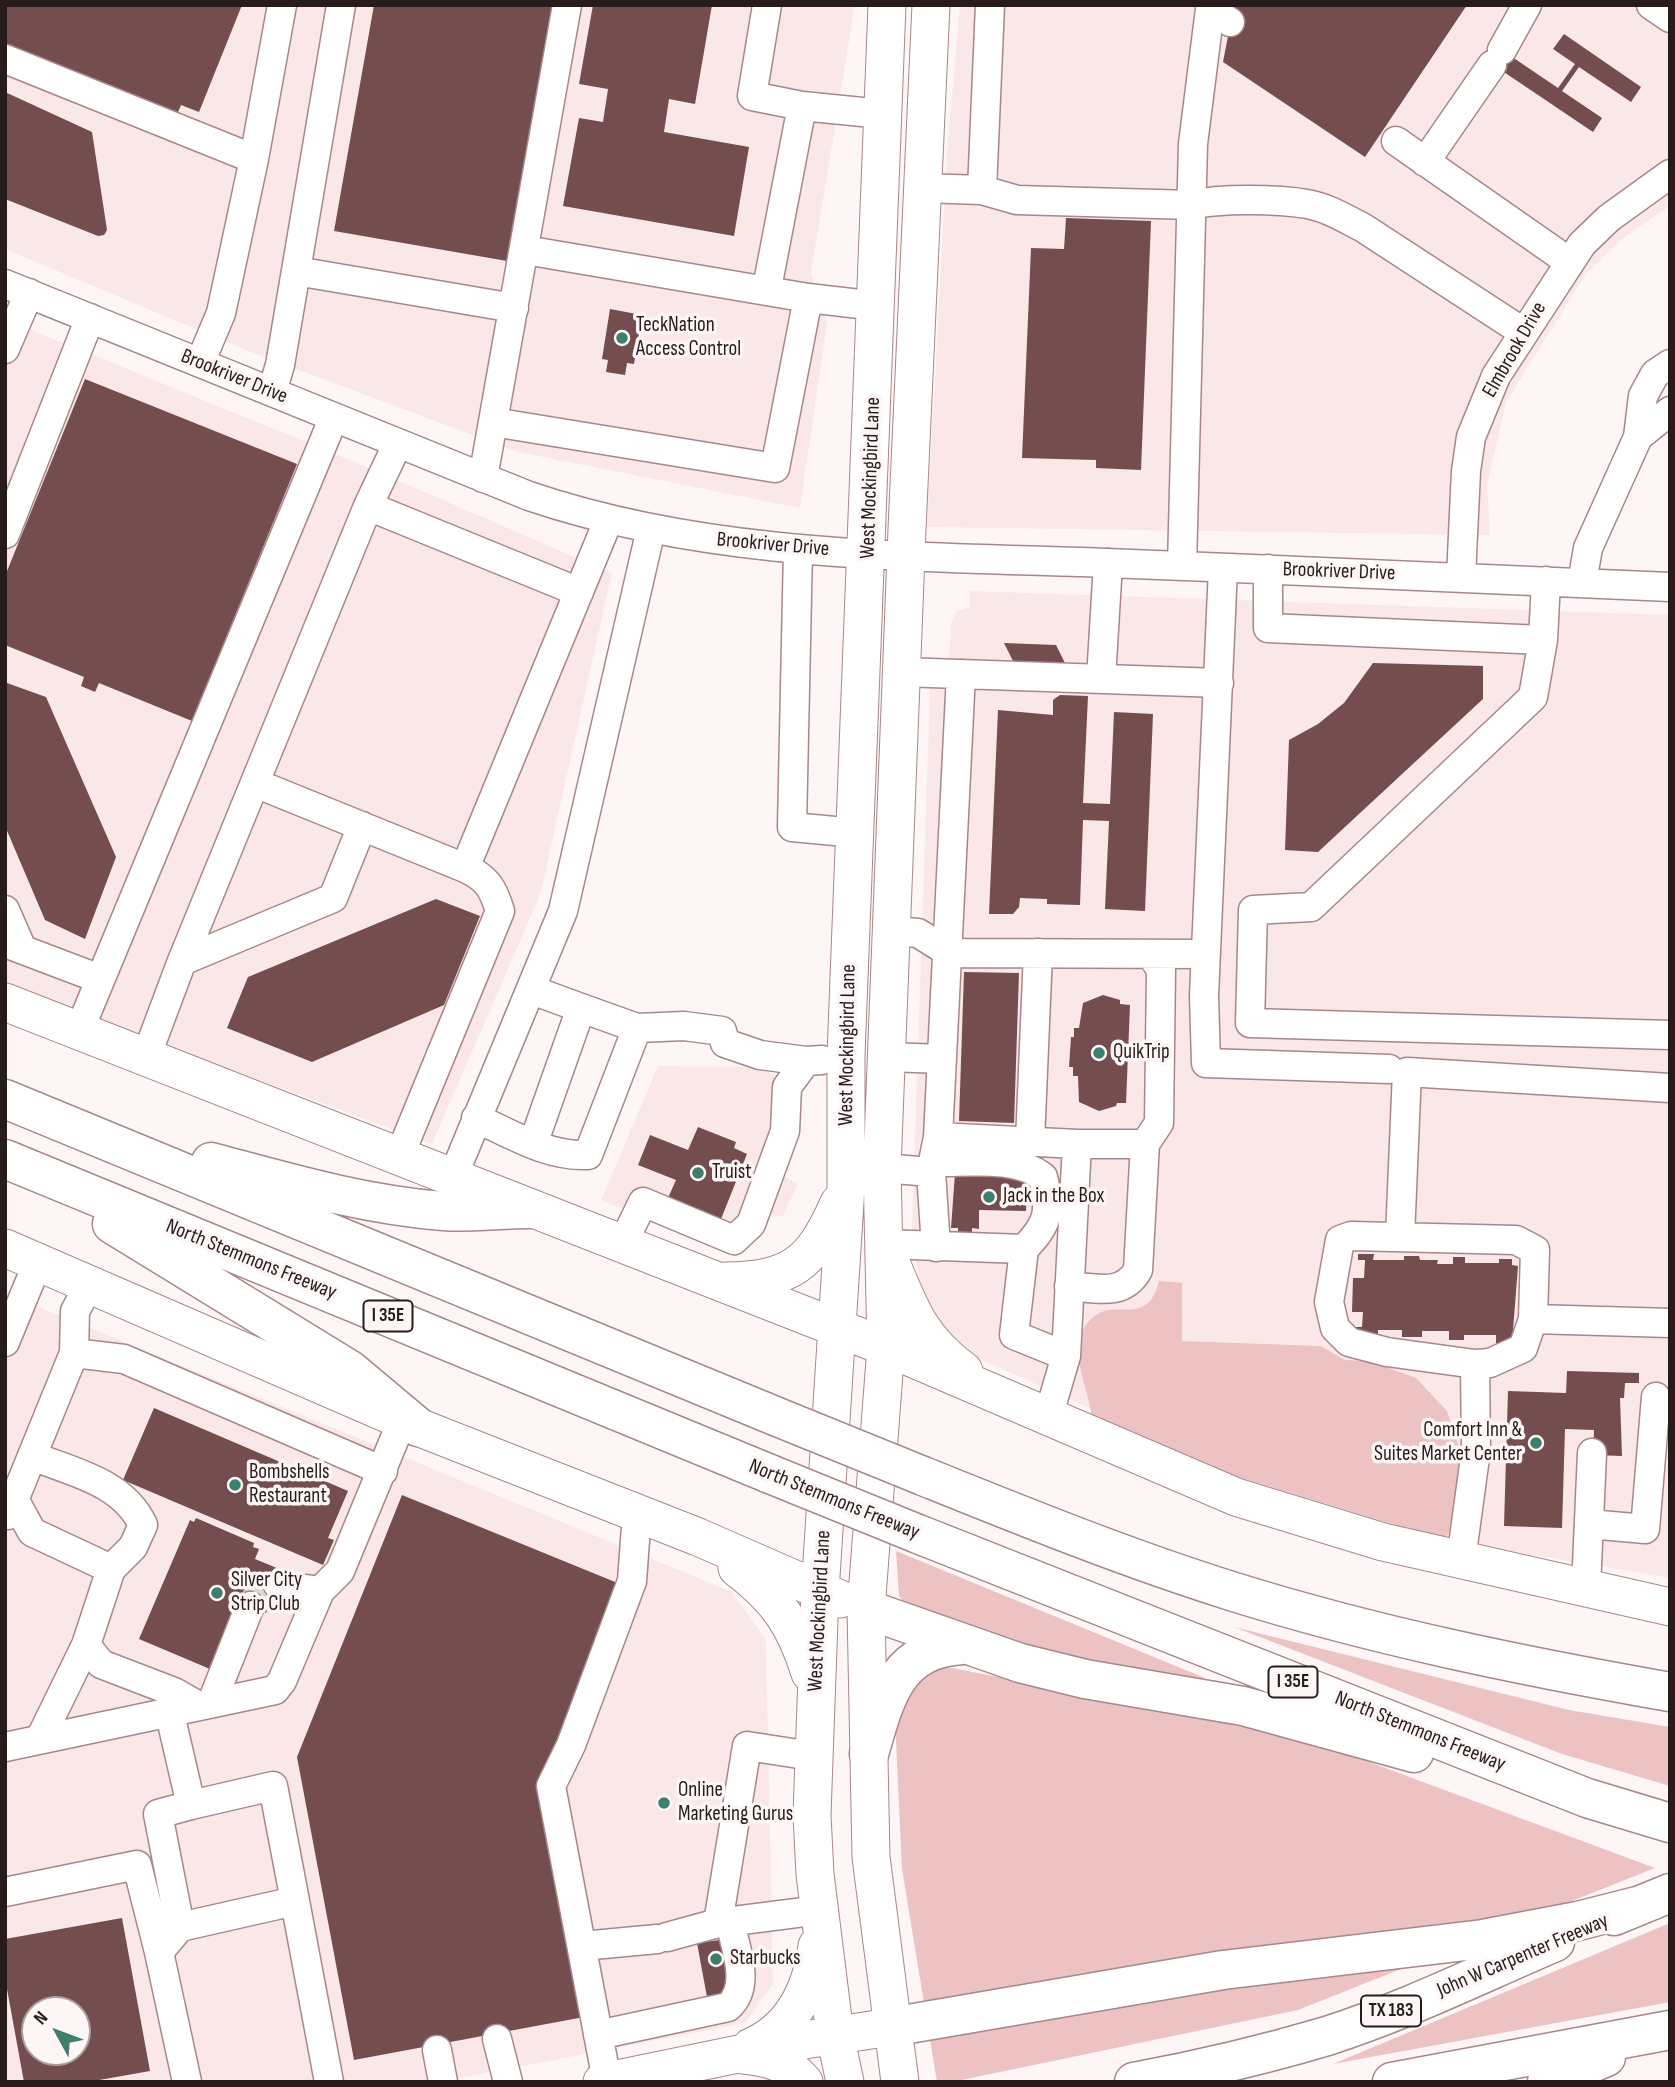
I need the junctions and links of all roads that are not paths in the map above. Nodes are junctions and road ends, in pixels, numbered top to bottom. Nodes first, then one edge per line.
1 (282, 5) edge
2 (341, 5) edge
3 (567, 5) edge
4 (767, 5) edge
5 (887, 5) edge
6 (932, 5) edge
7 (990, 5) edge
8 (1527, 5) edge
9 (1651, 5) edge
10 (1214, 10) edge
11 (1670, 18) edge
12 (5, 59) edge
13 (802, 106) junction
14 (882, 114) junction
15 (1396, 141) dead end
16 (254, 159) junction
17 (1425, 162) junction
18 (1670, 174) edge
19 (922, 188) junction
20 (982, 190) junction
21 (1192, 205) junction
22 (525, 250) junction
23 (1568, 261) junction
24 (296, 271) junction
25 (17, 288) edge
26 (767, 288) junction
27 (808, 298) junction
28 (877, 306) junction
29 (514, 308) junction
30 (90, 318) junction
31 (1523, 332) junction
32 (5, 349) edge
33 (200, 363) junction
34 (1670, 364) edge
35 (272, 392) junction
36 (1670, 411) edge
37 (334, 417) junction
38 (493, 422) junction
39 (1638, 437) junction
40 (398, 443) junction
41 (483, 478) junction
42 (368, 506) junction
43 (608, 520) junction
44 (651, 529) junction
45 (5, 534) edge
46 (798, 549) junction
47 (868, 553) junction
48 (906, 556) junction
49 (1108, 563) junction
50 (1182, 566) junction
51 (1223, 568) junction
52 (1268, 569) junction
53 (1461, 578) junction
54 (1546, 581) junction
55 (1582, 583) junction
56 (1670, 587) edge
57 (579, 592) junction
58 (1544, 640) junction
59 (902, 672) junction
60 (961, 674) junction
61 (1101, 679) junction
62 (1219, 683) junction
63 (255, 783) junction
64 (362, 826) junction
65 (856, 833) junction
66 (465, 868) junction
67 (5, 910) edge
68 (893, 931) junction
69 (14, 946) edge
70 (950, 953) junction
71 (1038, 953) junction
72 (1151, 954) junction
73 (1206, 954) junction
74 (182, 961) junction
75 (100, 979) junction
76 (532, 990) junction
77 (5, 1002) edge
78 (581, 1008) junction
79 (637, 1028) junction
80 (79, 1031) junction
81 (1670, 1035) edge
82 (846, 1055) junction
83 (146, 1057) junction
84 (889, 1057) junction
85 (942, 1059) junction
86 (806, 1061) junction
87 (1389, 1069) dead end
88 (1670, 1088) edge
89 (5, 1099) edge
90 (476, 1118) junction
91 (58, 1120) junction
92 (1030, 1141) junction
93 (1144, 1143) junction
94 (533, 1144) junction
95 (1077, 1144) junction
96 (399, 1157) junction
97 (934, 1157) junction
98 (5, 1159) edge
99 (882, 1168) junction
100 (452, 1179) junction
101 (846, 1186) junction
102 (529, 1209) junction
103 (1400, 1237) junction
104 (622, 1245) junction
105 (884, 1247) junction
106 (936, 1247) junction
107 (1024, 1250) junction
108 (21, 1255) edge
109 (717, 1282) junction
110 (89, 1286) junction
111 (1069, 1286) junction
112 (1532, 1319) junction
113 (1670, 1323) edge
114 (836, 1328) junction
115 (5, 1342) edge
116 (886, 1347) junction
117 (74, 1353) junction
118 (1066, 1356) junction
119 (1475, 1364) junction
120 (1656, 1397) dead end
121 (1012, 1402) junction
122 (1048, 1417) junction
123 (410, 1424) junction
124 (1592, 1452) dead end
125 (32, 1456) junction
126 (383, 1471) junction
127 (10, 1510) edge
128 (637, 1513) junction
129 (1589, 1524) junction
130 (698, 1537) junction
131 (1461, 1560) junction
132 (111, 1569) junction
133 (278, 1584) dead end
134 (1586, 1588) junction
135 (320, 1591) junction
136 (820, 1592) junction
137 (250, 1606) tunnel mouth
138 (1670, 1607) edge
139 (866, 1609) junction
140 (86, 1644) junction
141 (962, 1645) junction
142 (1494, 1660) junction
143 (1670, 1670) edge
144 (1670, 1692) edge
145 (816, 1703) junction
146 (192, 1705) junction
147 (40, 1739) junction
148 (5, 1747) edge
149 (812, 1756) junction
150 (869, 1757) junction
151 (1587, 1798) junction
152 (191, 1805) junction
153 (1670, 1823) edge
154 (5, 1892) edge
155 (1653, 1899) edge
156 (295, 1901) junction
157 (820, 1910) junction
158 (731, 1921) junction
159 (180, 1927) junction
160 (582, 1946) junction
161 (159, 1952) junction
162 (891, 2027) junction
163 (1670, 2030) edge
164 (598, 2035) junction
165 (835, 2035) junction
166 (497, 2039) dead end
167 (437, 2050) dead end
168 (718, 2058) junction
169 (604, 2081) edge
170 (187, 2082) edge
171 (329, 2082) edge
172 (443, 2082) edge
173 (508, 2082) edge
174 (804, 2082) edge
175 (845, 2082) edge
176 (900, 2082) edge
177 (1133, 2082) edge
178 (1392, 2082) edge
179 (1547, 2082) edge

1 - 16 street
2 - 24 street
3 - 22 street
4 - 13 street
5 - 14 main road, West Mockingbird Lane
6 - 19 main road, West Mockingbird Lane
7 - 20 street
8 - 17 street
9 - 11 street
10 - 21 street
12 - 16 street
13 - 14 street
13 - 26 street
14 - 28 main road, West Mockingbird Lane
15 - 17 street
16 - 33 street
17 - 23 street
18 - 23 street, Elmbrook Drive
19 - 20 street
19 - 48 main road, West Mockingbird Lane
20 - 21 street
21 - 31 street
21 - 50 street
22 - 26 street
22 - 29 street
23 - 31 street, Elmbrook Drive
24 - 29 street
24 - 35 street
25 - 30 street, Brookriver Drive
25 - 32 street
26 - 27 street
27 - 28 street
27 - 38 street
28 - 47 main road, West Mockingbird Lane
29 - 38 street
30 - 33 street, Brookriver Drive
30 - 45 street
31 - 53 street, Elmbrook Drive
33 - 35 street, Brookriver Drive
34 - 39 street
35 - 37 street, Brookriver Drive
36 - 39 street
37 - 40 street, Brookriver Drive
37 - 75 street
38 - 41 street
39 - 55 street
40 - 41 street, Brookriver Drive
40 - 42 street
41 - 43 street, Brookriver Drive
42 - 57 street
42 - 63 street
43 - 44 street, Brookriver Drive
43 - 57 street
44 - 46 street, Brookriver Drive
44 - 76 street
46 - 47 street, Brookriver Drive
46 - 65 street
47 - 48 street, Brookriver Drive
47 - 65 main road, West Mockingbird Lane
48 - 49 street, Brookriver Drive
48 - 59 main road, West Mockingbird Lane
49 - 50 street, Brookriver Drive
49 - 61 street
50 - 51 street, Brookriver Drive
51 - 52 street, Brookriver Drive
51 - 62 street
52 - 53 street, Brookriver Drive
52 - 58 street
53 - 54 street, Brookriver Drive
54 - 55 street, Brookriver Drive
54 - 58 street
55 - 56 street, Brookriver Drive
57 - 66 street
58 - 81 street
59 - 60 street
59 - 68 main road, West Mockingbird Lane
60 - 61 street
60 - 70 street
61 - 62 street
62 - 73 street
63 - 64 street
63 - 74 street
64 - 66 street
64 - 74 street
65 - 82 main road, West Mockingbird Lane
66 - 96 street
67 - 69 street
68 - 70 street
68 - 84 main road, West Mockingbird Lane
69 - 75 street
70 - 71 street
70 - 85 street
71 - 72 street
71 - 92 street
72 - 73 street
72 - 93 street
73 - 87 street
74 - 83 street
75 - 80 street
76 - 78 street
76 - 90 street
77 - 80 main road
78 - 79 street
78 - 94 street
79 - 86 street
79 - 94 street
80 - 83 main road
82 - 84 main road
82 - 86 street
82 - 101 main road, West Mockingbird Lane
83 - 96 main road
84 - 85 street
84 - 99 main road, West Mockingbird Lane
85 - 97 street
86 - 104 street
88 - 103 street
89 - 91 highway, I 35E
90 - 94 street
90 - 100 street
91 - 102 highway
91 - 142 highway, I 35E, bridge
92 - 95 street
92 - 97 street
93 - 95 street
93 - 111 street
95 - 111 street
96 - 100 main road
97 - 99 street
97 - 106 street
97 - 107 street
98 - 123 highway
98 - 151 highway, North Stemmons Freeway / I 35E, bridge
99 - 105 main road, West Mockingbird Lane
100 - 102 main road
101 - 109 main road
101 - 114 main road, West Mockingbird Lane
102 - 104 main road
103 - 112 street
103 - 119 street
104 - 109 main road
105 - 106 street
105 - 116 main road, West Mockingbird Lane
105 - 121 main road
106 - 107 street
107 - 118 street
108 - 110 main road
108 - 115 street
109 - 114 main road
110 - 117 street
110 - 123 main road
111 - 118 street
112 - 113 street
112 - 119 street
114 - 116 main road
114 - 136 main road, West Mockingbird Lane
116 - 121 main road
116 - 139 main road, West Mockingbird Lane
117 - 125 street
117 - 126 street
118 - 122 street
119 - 131 street
120 - 129 street
121 - 122 main road
122 - 131 main road
123 - 126 street
123 - 128 main road
124 - 129 street
125 - 127 street
125 - 132 street
126 - 135 street
127 - 132 street
128 - 130 main road
128 - 160 street
129 - 134 street
130 - 136 main road
130 - 145 main road
131 - 134 main road
132 - 140 street
133 - 135 street
134 - 138 main road
135 - 146 street
136 - 139 main road
136 - 145 main road, West Mockingbird Lane
137 - 146 street
139 - 141 highway
139 - 150 main road, West Mockingbird Lane
140 - 146 street
140 - 147 street
141 - 150 highway
141 - 151 highway
142 - 143 highway
142 - 144 highway, I 35E
145 - 149 main road, West Mockingbird Lane
146 - 147 street
146 - 152 street
147 - 148 street
149 - 150 main road
149 - 157 main road, West Mockingbird Lane
149 - 158 street
150 - 162 main road, West Mockingbird Lane
151 - 153 highway, North Stemmons Freeway / I 35E
152 - 156 street
152 - 159 street
154 - 161 street
155 - 162 highway
155 - 177 highway, John W Carpenter Freeway / TX 183
156 - 159 street
156 - 171 street
157 - 158 street
157 - 165 main road, West Mockingbird Lane
157 - 168 main road
158 - 160 street
158 - 164 street
158 - 168 street
159 - 161 street
160 - 164 street
161 - 170 street
162 - 165 main road
162 - 176 main road, West Mockingbird Lane
163 - 178 highway
163 - 179 highway
164 - 169 street
165 - 168 main road
165 - 175 main road, West Mockingbird Lane
166 - 173 street
167 - 172 street
168 - 169 main road
168 - 174 main road

